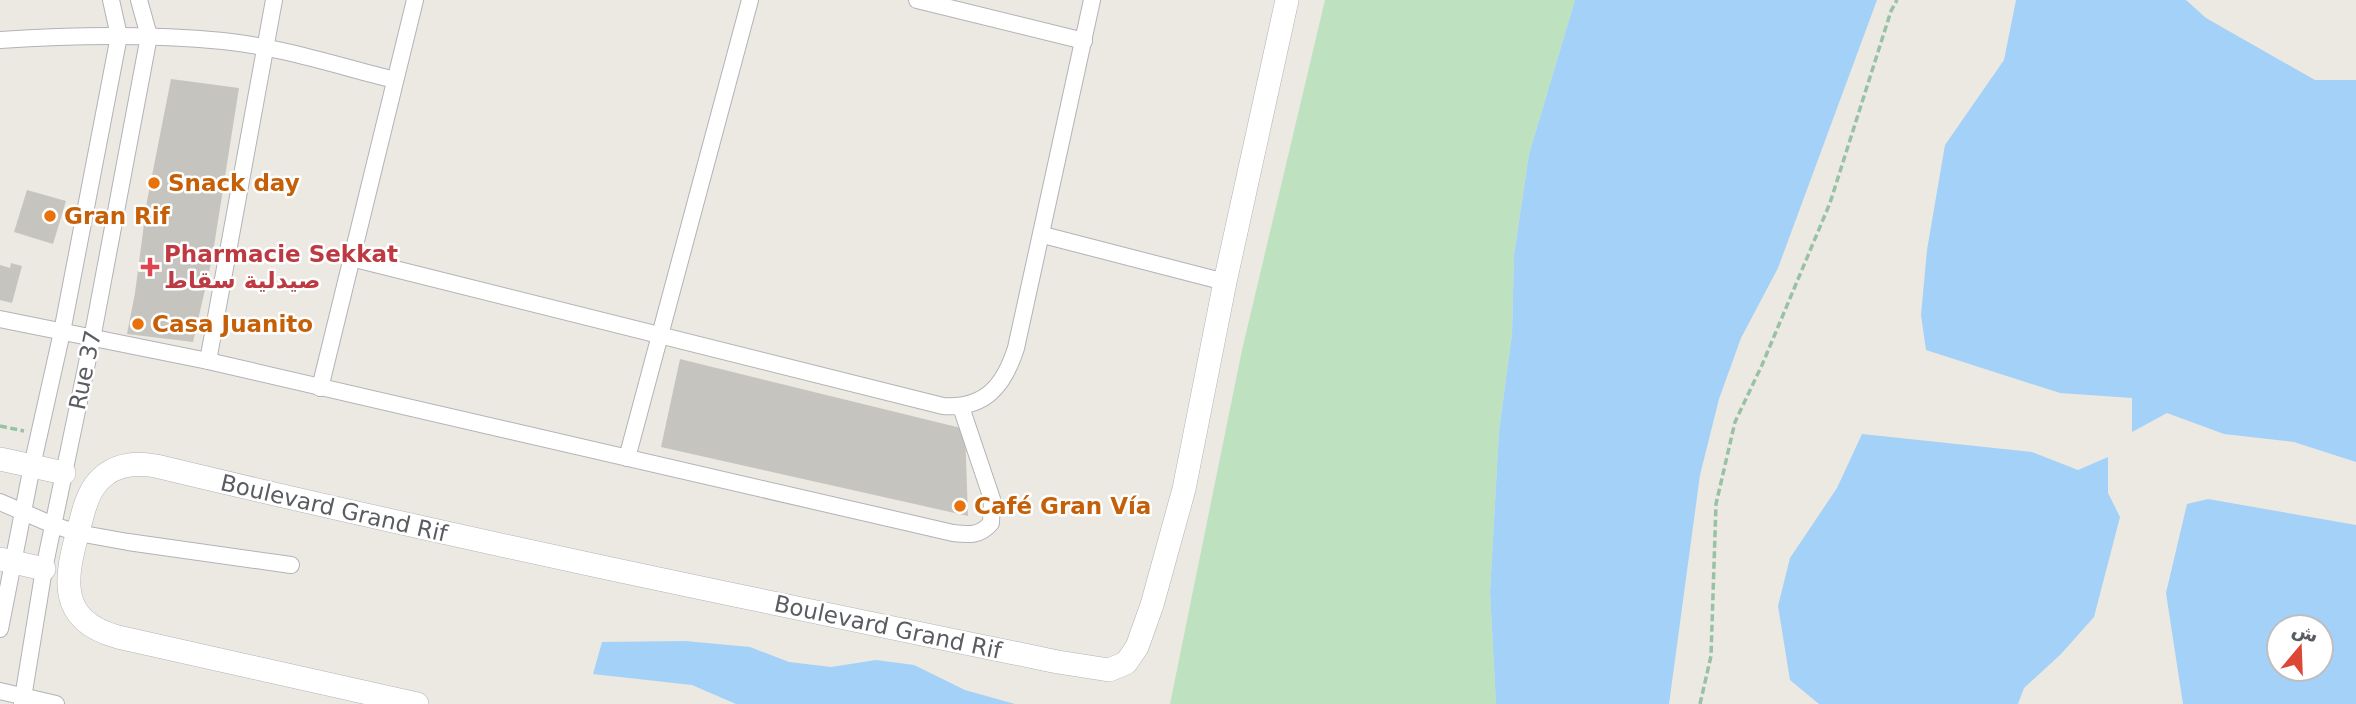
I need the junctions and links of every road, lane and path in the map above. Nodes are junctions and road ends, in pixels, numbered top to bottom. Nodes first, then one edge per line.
1 (111, 0) edge
2 (139, 0) edge
3 (274, 0) edge
4 (415, 0) edge
5 (750, 0) edge
6 (917, 0) edge
7 (1092, 0) edge
8 (1287, 0) edge
9 (1897, 0) edge
10 (119, 36) junction
11 (149, 36) junction
12 (0, 40) edge
13 (1084, 41) junction
14 (265, 48) junction
15 (395, 80) junction
16 (1042, 235) junction
17 (351, 258) junction
18 (1225, 282) junction
19 (0, 319) edge
20 (62, 332) junction
21 (659, 335) junction
22 (92, 339) junction
23 (208, 362) junction
24 (320, 388) junction
25 (961, 407) junction
26 (627, 458) junction
27 (0, 459) edge
28 (32, 466) junction
29 (64, 473) junction
30 (0, 502) edge
31 (23, 512) junction
32 (53, 525) junction
33 (78, 533) junction
34 (6, 560) edge
35 (291, 565) dead end
36 (44, 569) junction
37 (0, 629) edge
38 (0, 691) edge
39 (23, 700) edge
40 (56, 704) edge
41 (417, 704) edge
42 (1700, 704) edge

1 - 10 street
2 - 11 street
3 - 14 street
4 - 15 street
5 - 21 street
6 - 13 street
7 - 13 street
8 - 18 main road, Boulevard Grand Rif
9 - 42 path
10 - 11 street
10 - 12 street
10 - 20 street, Rue 37
11 - 14 street
11 - 22 street, Rue 37
13 - 16 street
14 - 15 street
14 - 23 street
15 - 17 street
16 - 18 street
16 - 25 street
17 - 21 street
17 - 24 street
18 - 33 main road, Boulevard Grand Rif
19 - 20 street
20 - 22 street
20 - 28 street, Rue 37
21 - 25 street
21 - 26 street
22 - 23 street
22 - 29 street, Rue 37
23 - 24 street
24 - 26 street
25 - 26 street
27 - 28 main road
28 - 29 main road
28 - 31 street, Rue 37
29 - 32 street, Rue 37
30 - 31 street
31 - 32 street
31 - 34 street, Rue 37
32 - 33 street
32 - 36 street, Rue 37
33 - 35 street
33 - 41 main road, Boulevard Grand Rif
34 - 36 main road
34 - 37 street, Rue 37
36 - 39 street, Rue 37
38 - 39 street
39 - 40 street

